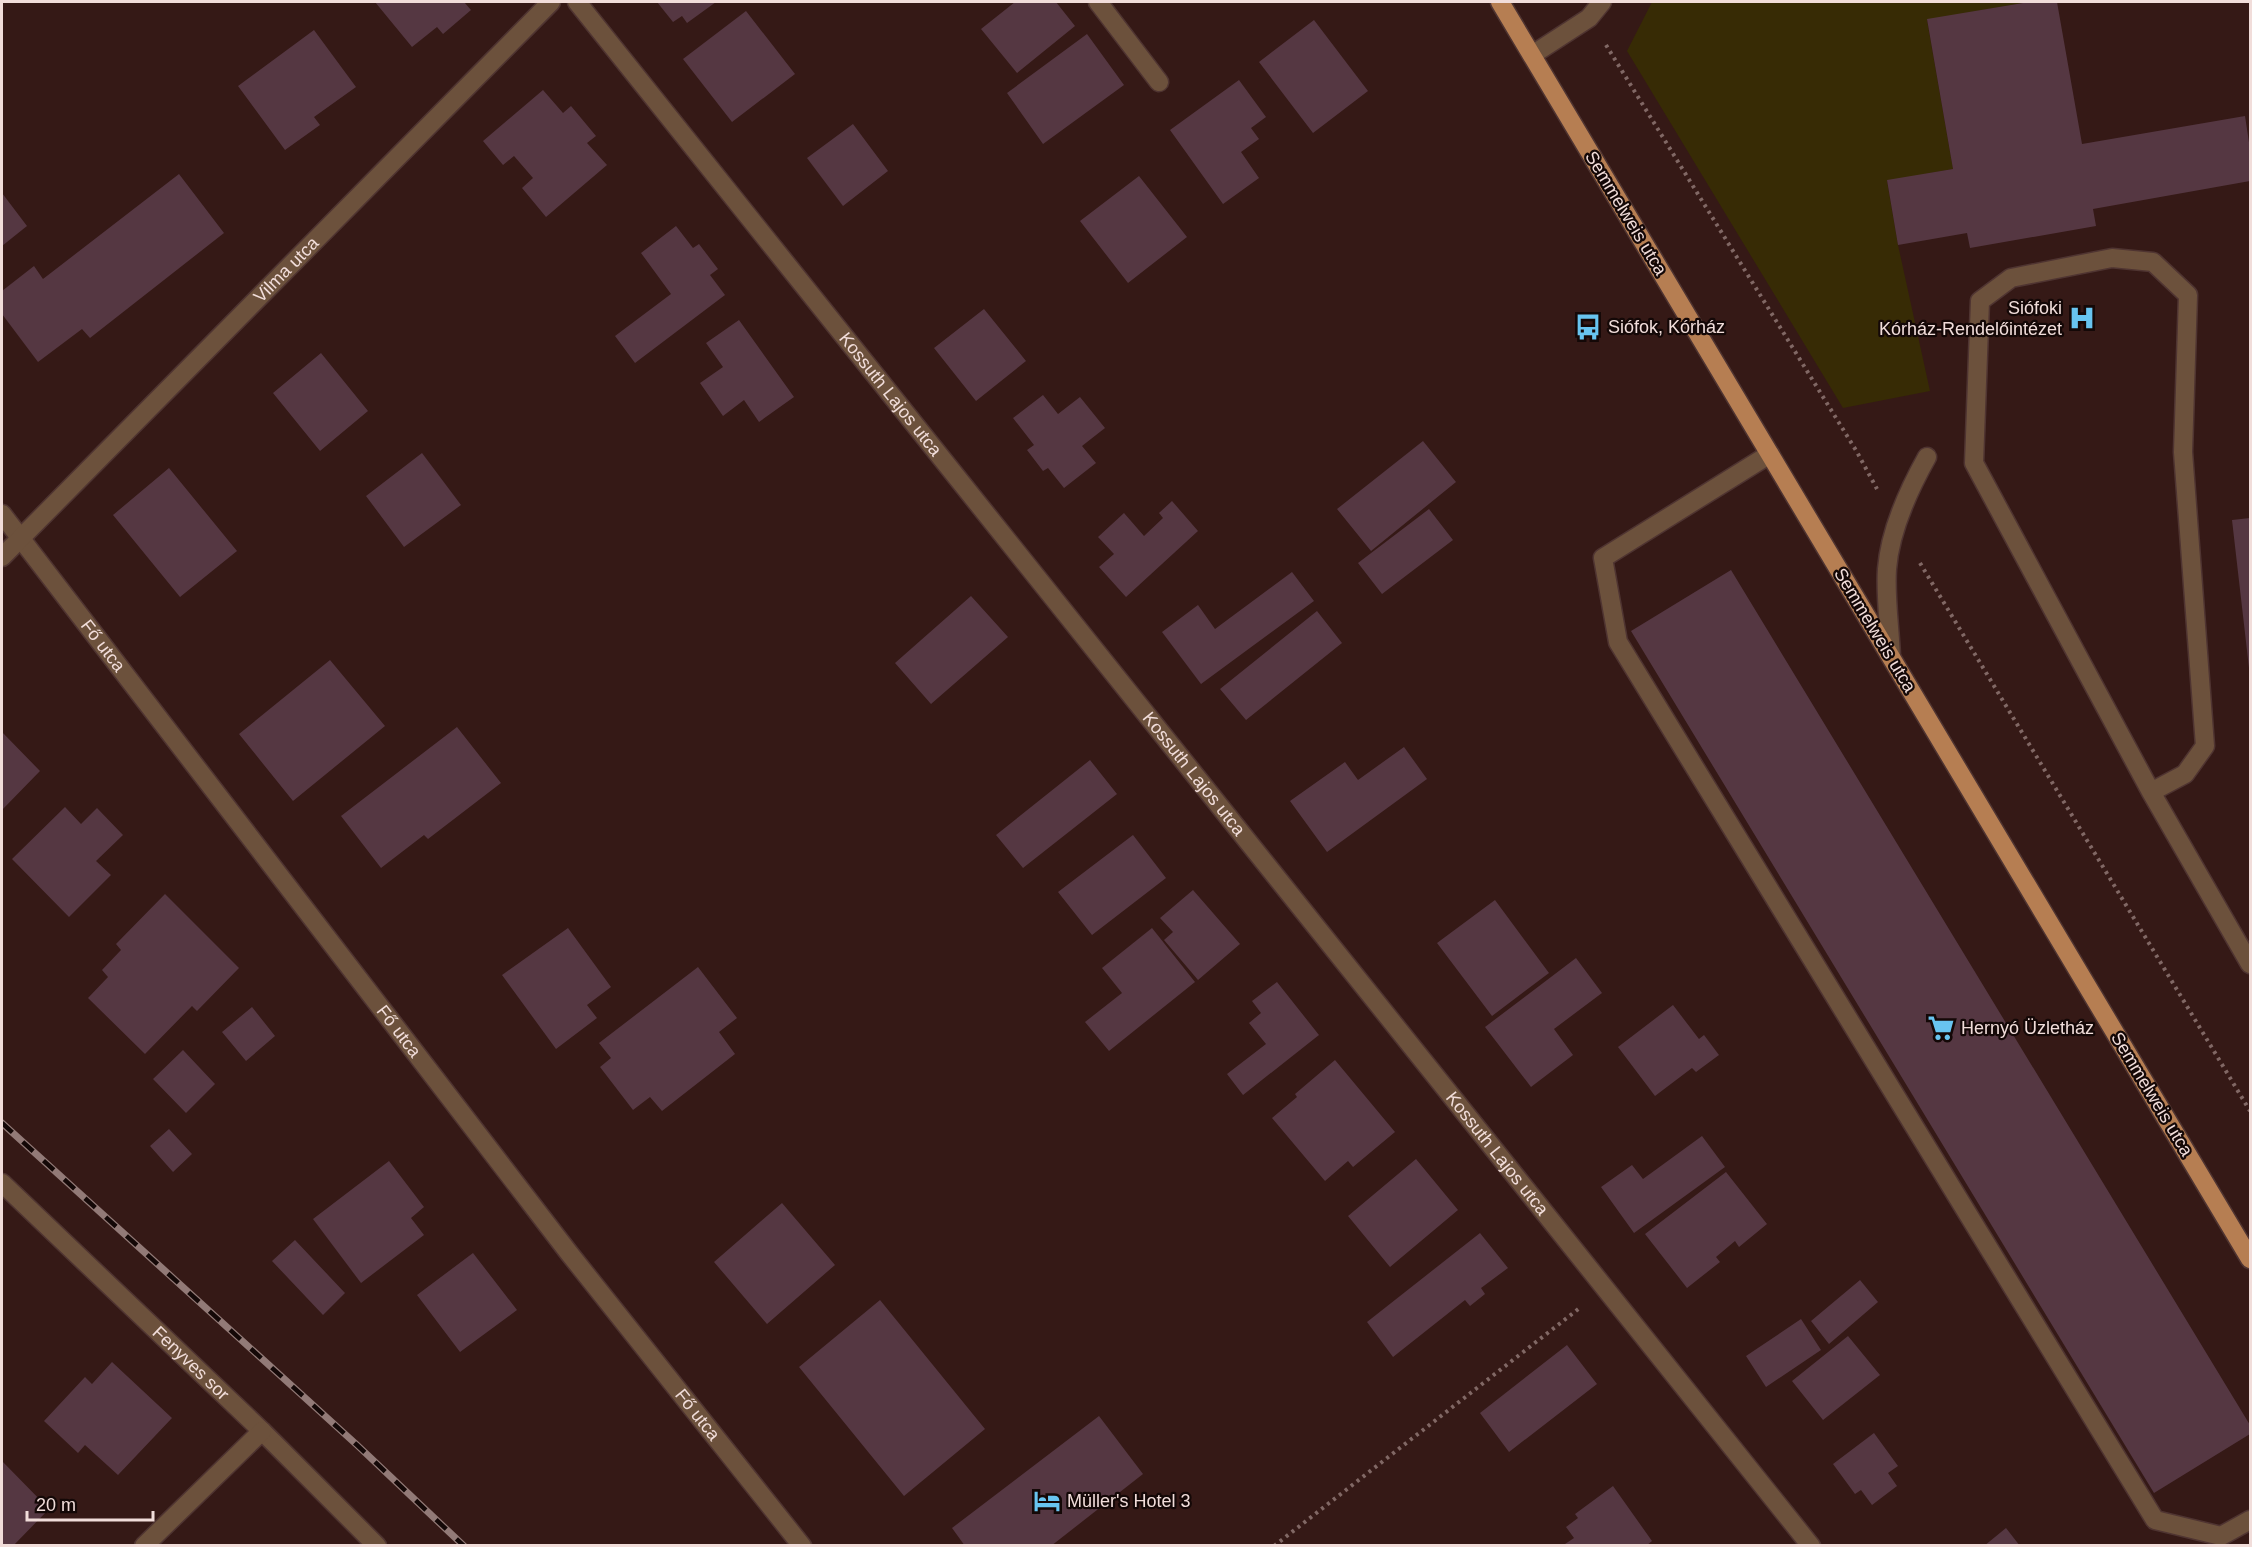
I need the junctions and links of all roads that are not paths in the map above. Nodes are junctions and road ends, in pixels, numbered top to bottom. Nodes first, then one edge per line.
1 (551, 2) edge
2 (577, 2) edge
3 (1098, 2) edge
4 (1500, 2) edge
5 (1602, 2) edge
6 (1532, 55) junction
7 (1159, 82) dead end
8 (1770, 454) junction
9 (1927, 457) dead end
10 (2, 514) edge
11 (20, 539) junction
12 (2, 557) edge
13 (1891, 657) junction
14 (2151, 792) junction
15 (2250, 964) edge
16 (2, 1183) edge
17 (2250, 1259) edge
18 (262, 1431) junction
19 (2250, 1520) edge
20 (144, 1545) edge
21 (377, 1545) edge
22 (802, 1545) edge
23 (1811, 1545) edge

1 - 11 street, Vilma utca
2 - 23 street, Kossuth Lajos utca
3 - 7 street
4 - 6 main road, Semmelweis utca
5 - 6 street
6 - 8 main road, Semmelweis utca
8 - 13 main road, Semmelweis utca
8 - 19 street
9 - 13 street
10 - 11 street, Fő utca
11 - 12 street, Vilma utca
11 - 22 street, Fő utca
13 - 17 main road, Semmelweis utca
14 - 14 street
14 - 15 street
16 - 18 street, Fenyves sor
18 - 20 street
18 - 21 street, Fenyves sor

